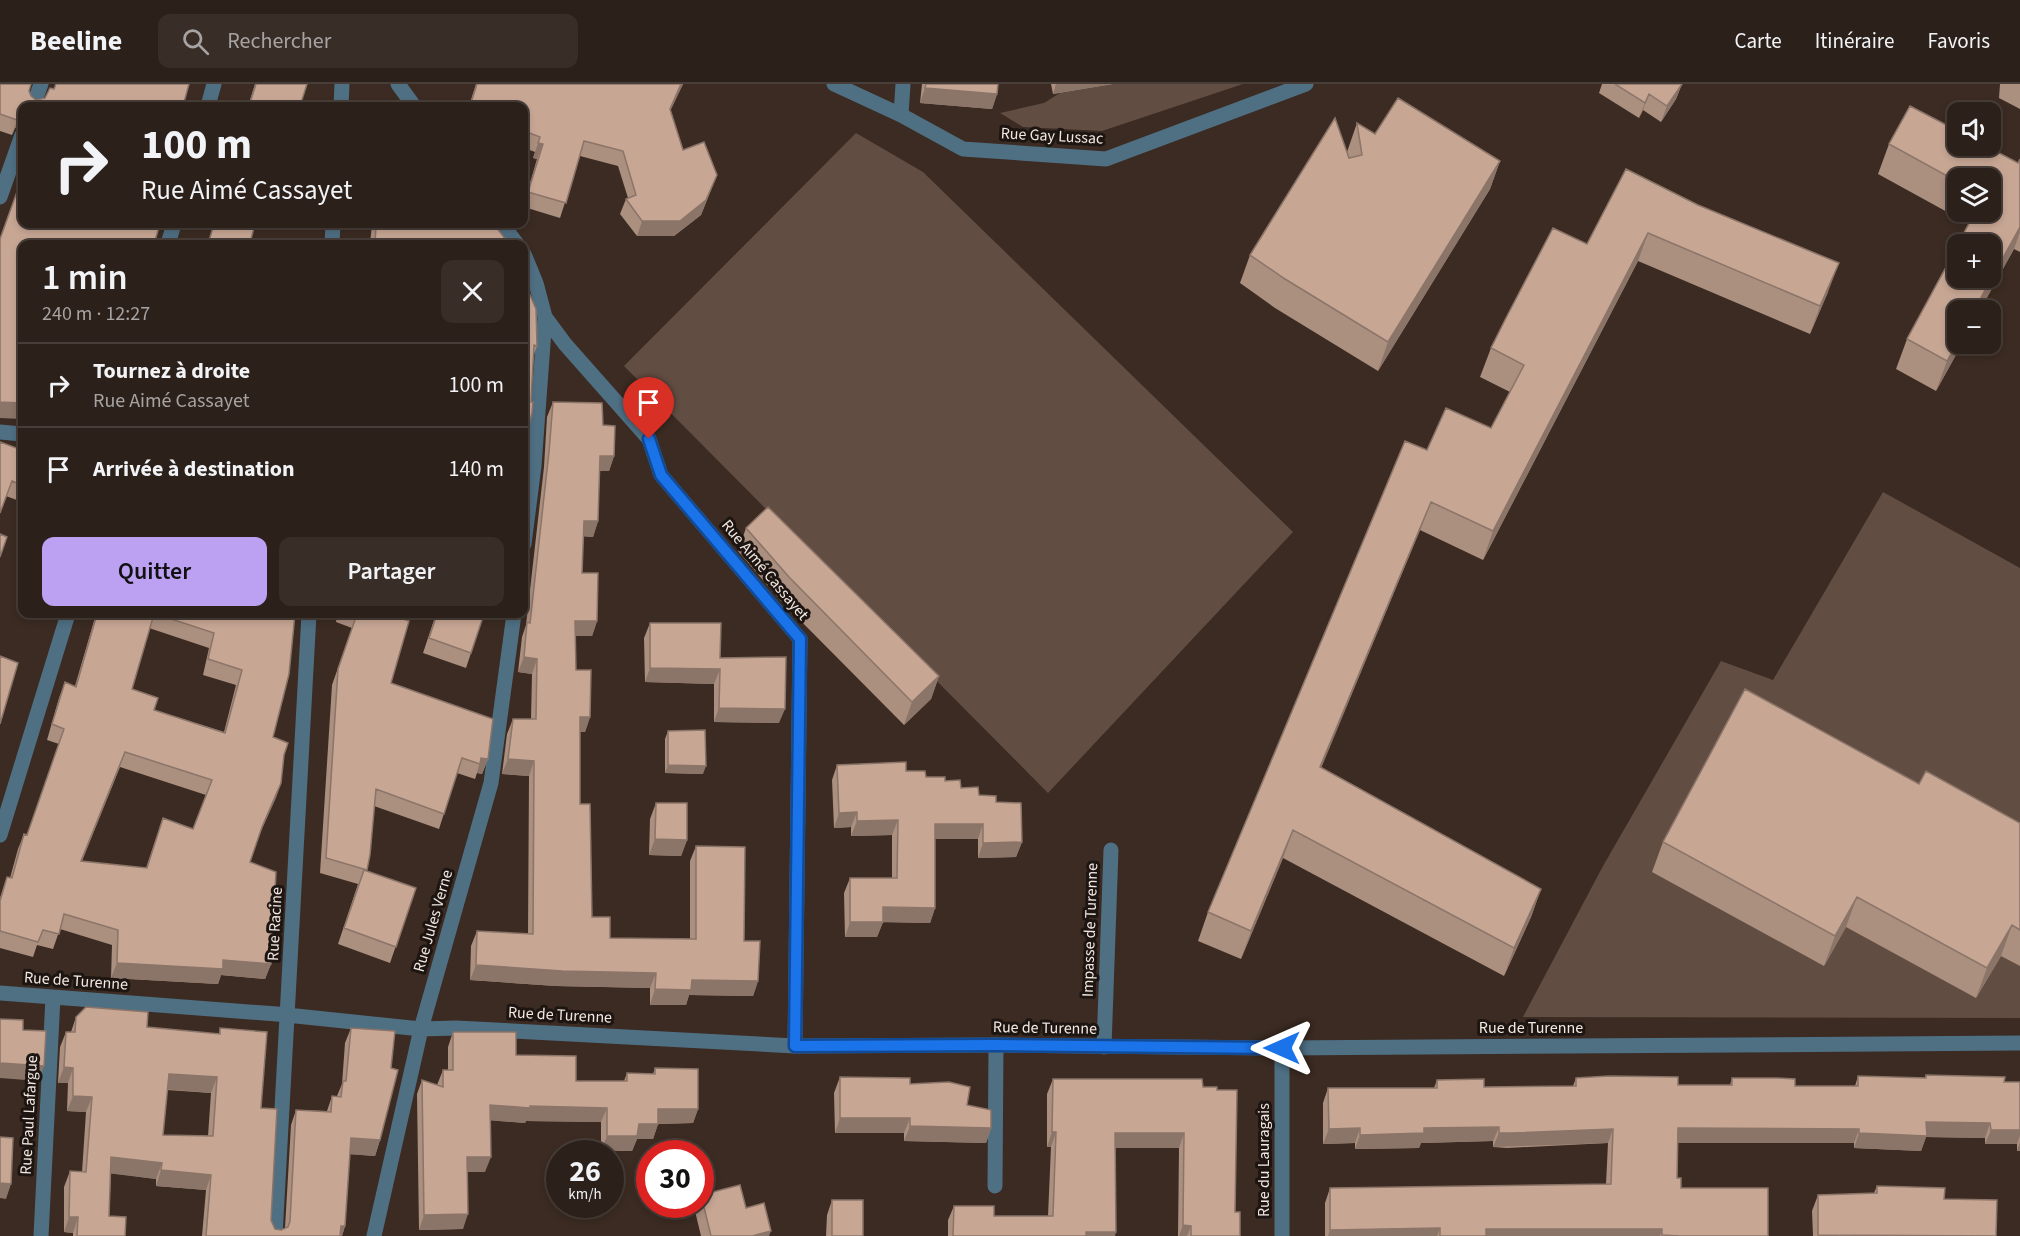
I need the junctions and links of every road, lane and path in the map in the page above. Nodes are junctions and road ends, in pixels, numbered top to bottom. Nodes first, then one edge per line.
1 (41, 84) edge
2 (214, 84) edge
3 (342, 84) edge
4 (398, 84) edge
5 (834, 84) edge
6 (903, 84) edge
7 (1306, 84) edge
8 (34, 102) edge
9 (209, 102) edge
10 (341, 102) edge
11 (411, 102) edge
12 (901, 115) junction
13 (18, 146) edge
14 (0, 197) edge
15 (528, 264) edge
16 (545, 317) junction
17 (0, 432) edge
18 (18, 434) edge
19 (529, 465) edge
20 (528, 481) edge
21 (67, 618) edge
22 (309, 618) edge
23 (513, 618) edge
24 (0, 835) edge
25 (1111, 850) dead end
26 (0, 993) edge
27 (53, 997) junction
28 (288, 1015) junction
29 (421, 1029) junction
30 (2020, 1042) edge
31 (996, 1045) junction
32 (795, 1046) junction
33 (1104, 1047) junction
34 (1282, 1048) junction
35 (995, 1186) dead end
36 (40, 1236) edge
37 (275, 1236) edge
38 (374, 1236) edge
39 (1282, 1236) edge

1 - 8 street
2 - 9 street
3 - 10 street
4 - 11 street
5 - 12 street, Rue Gay Lussac
6 - 12 street
7 - 12 street, Rue Gay Lussac
13 - 14 street
15 - 16 street
16 - 19 street
16 - 32 street, Rue Aimé Cassayet
17 - 18 street
19 - 20 street
21 - 24 street
22 - 28 street, Rue Racine
23 - 29 street, Rue Jules Verne
25 - 33 street, Impasse de Turenne
26 - 27 street, Rue de Turenne
27 - 28 street, Rue de Turenne
27 - 36 street, Rue Paul Lafargue
28 - 29 street, Rue de Turenne
28 - 37 street, Rue Racine
29 - 32 street, Rue de Turenne
29 - 38 street, Rue Jules Verne
30 - 34 street, Rue de Turenne
31 - 32 street, Rue de Turenne
31 - 33 street, Rue de Turenne
31 - 35 street
33 - 34 street, Rue de Turenne
34 - 39 street, Rue du Lauragais

